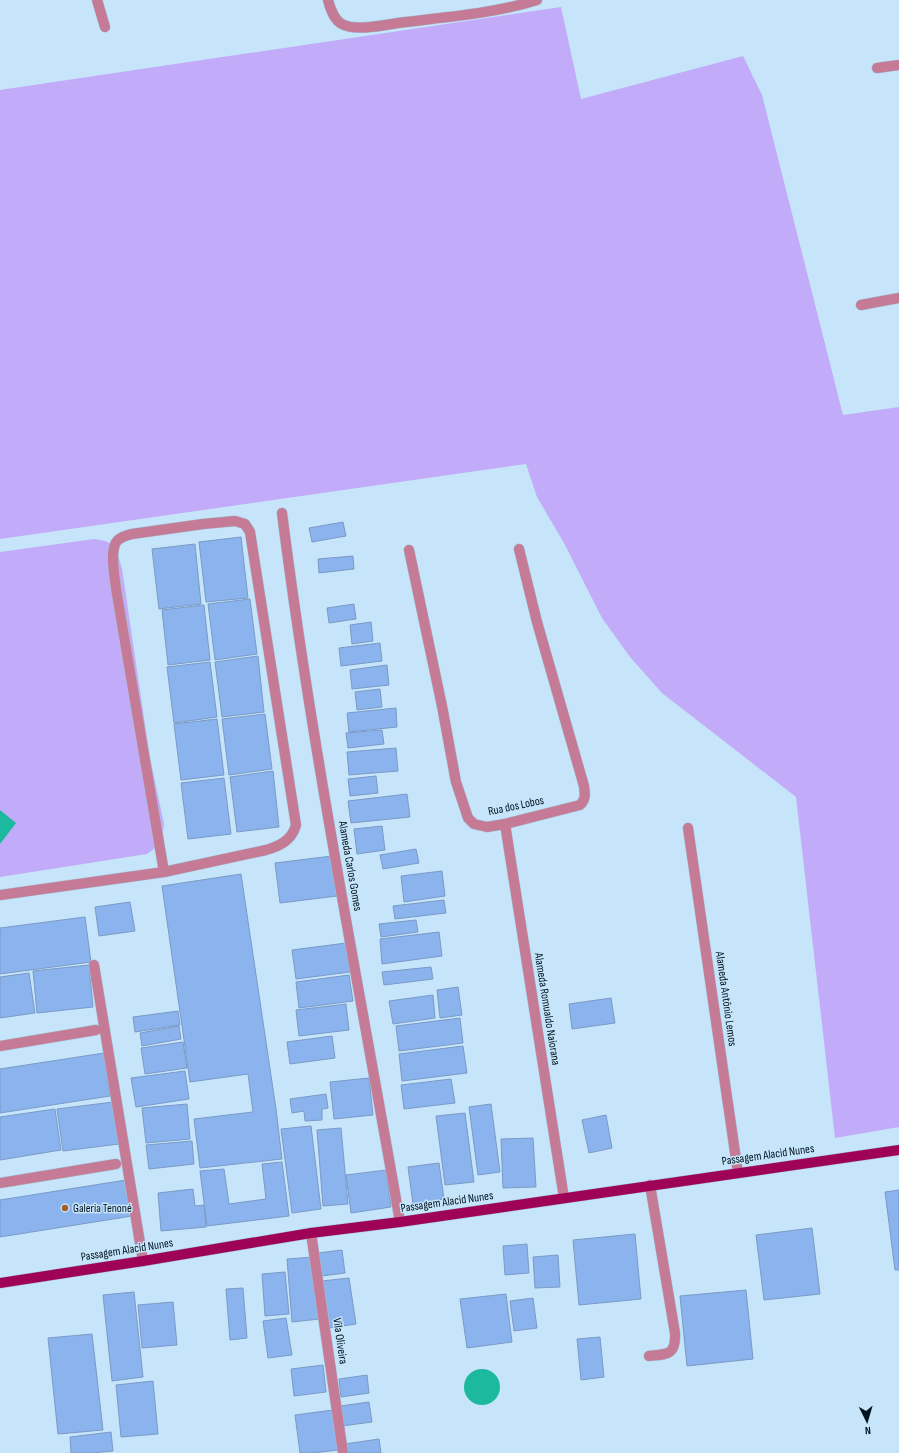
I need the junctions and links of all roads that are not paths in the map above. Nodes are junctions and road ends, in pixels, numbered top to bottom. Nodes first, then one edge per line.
1 (97, 0) edge
2 (328, 0) edge
3 (537, 0) edge
4 (105, 27) dead end
5 (899, 65) edge
6 (877, 68) dead end
7 (899, 298) edge
8 (861, 305) dead end
9 (282, 513) dead end
10 (519, 549) dead end
11 (409, 550) dead end
12 (505, 824) junction
13 (688, 828) dead end
14 (164, 872) junction
15 (0, 895) edge
16 (94, 965) dead end
17 (96, 1030) dead end
18 (0, 1046) edge
19 (899, 1150) edge
20 (116, 1164) dead end
21 (738, 1173) junction
22 (0, 1183) edge
23 (650, 1185) junction
24 (564, 1198) junction
25 (400, 1222) junction
26 (311, 1233) junction
27 (143, 1261) junction
28 (0, 1283) edge
29 (649, 1356) dead end
30 (343, 1453) edge

1 - 4 street
2 - 3 street
5 - 6 street
7 - 8 street
9 - 25 street, Alameda Carlos Gomes
10 - 12 street, Rua dos Lobos
11 - 12 street, Rua dos Lobos
12 - 24 street, Alameda Romualdo Naiorana
13 - 21 street, Alameda Antônio Lemos
14 - 14 street
14 - 15 street
16 - 27 street
17 - 18 street
19 - 21 main road, Passagem Alacid Nunes
20 - 22 street
21 - 23 main road, Passagem Alacid Nunes
23 - 24 main road, Passagem Alacid Nunes
23 - 29 street
24 - 25 main road, Passagem Alacid Nunes
25 - 26 main road, Passagem Alacid Nunes
26 - 27 main road, Passagem Alacid Nunes
26 - 30 street, Vila Oliveira
27 - 28 main road, Passagem Alacid Nunes

